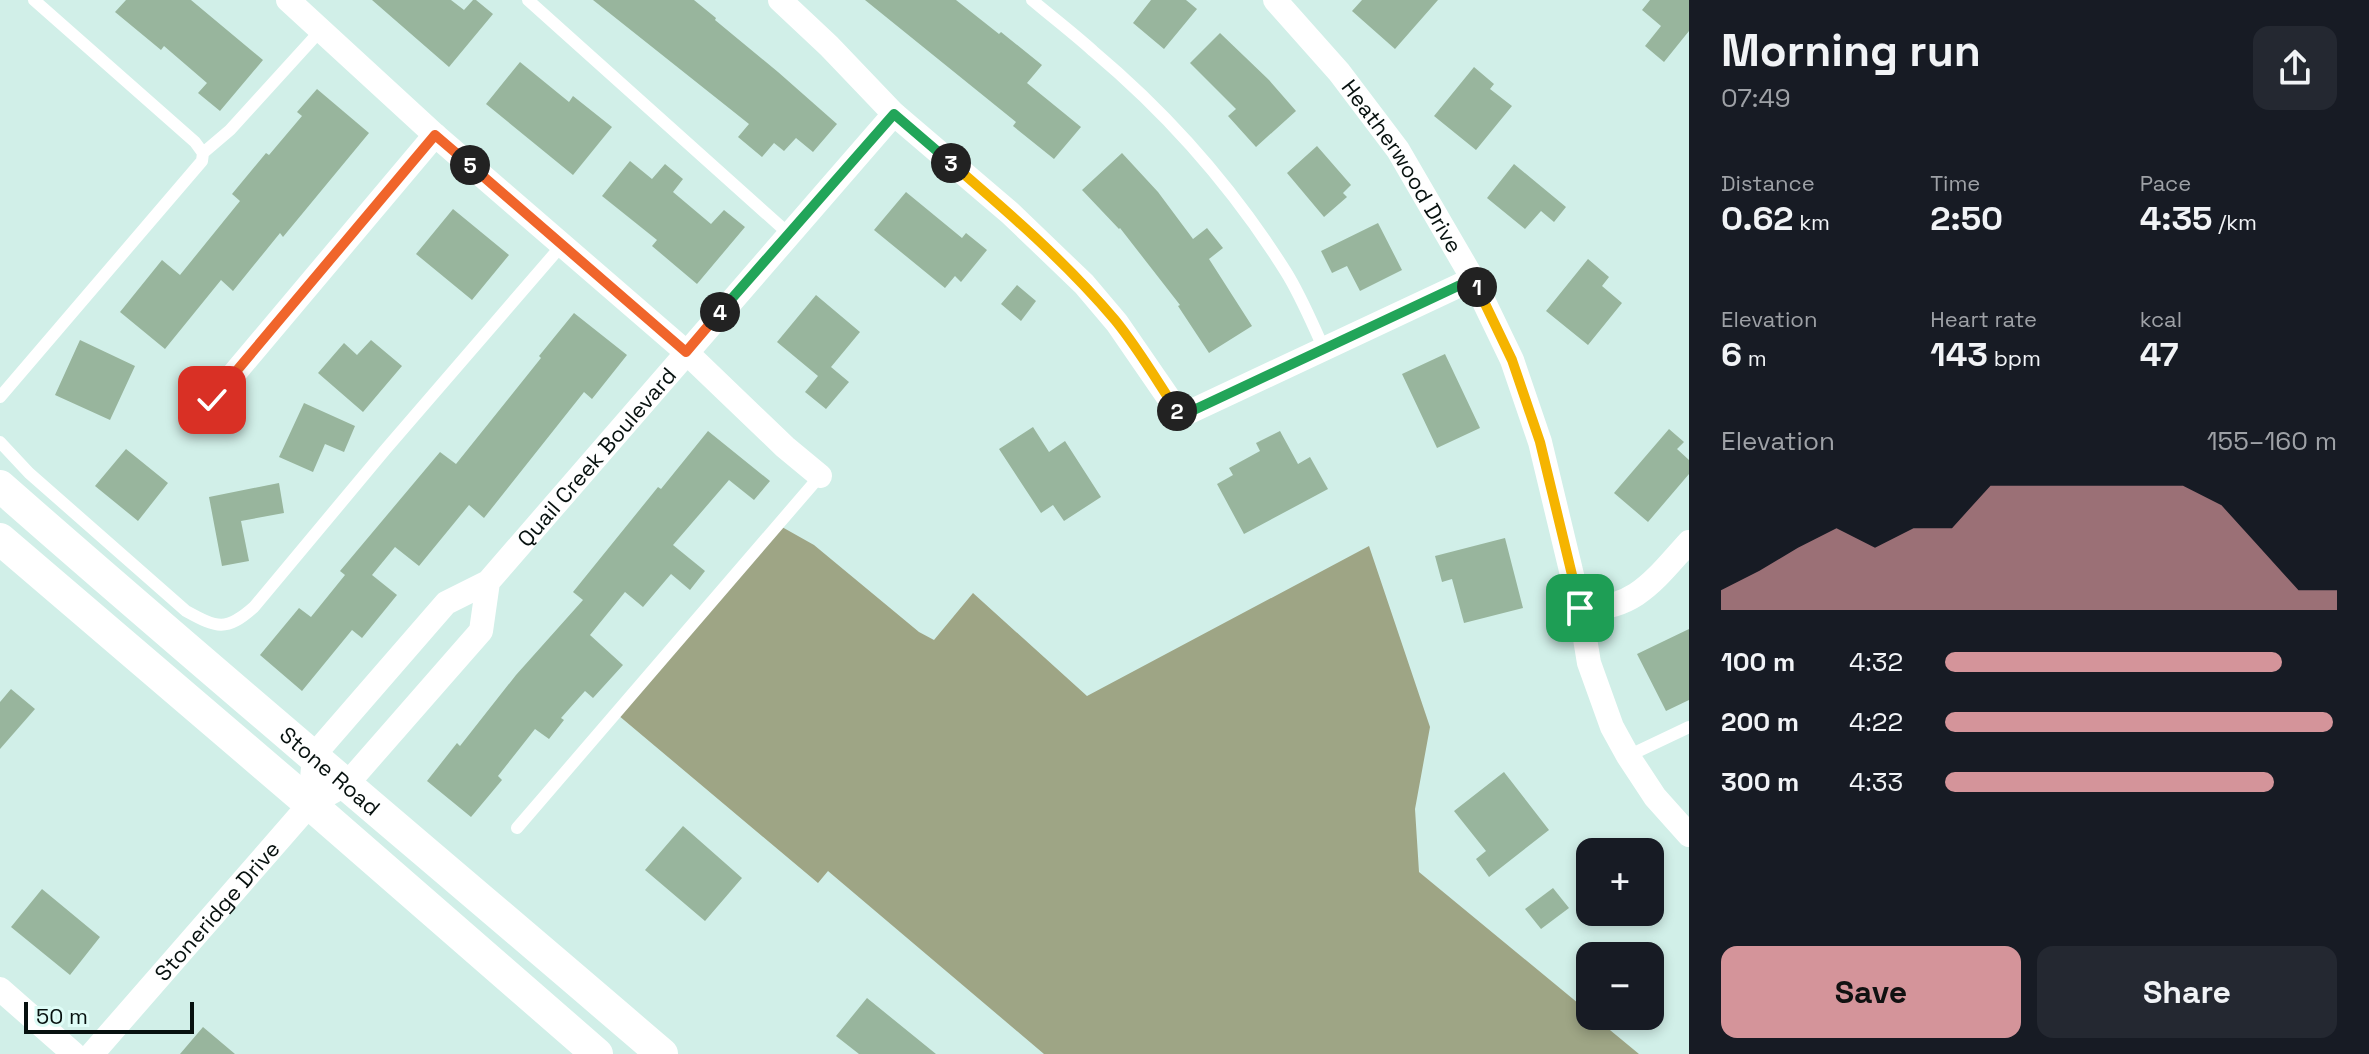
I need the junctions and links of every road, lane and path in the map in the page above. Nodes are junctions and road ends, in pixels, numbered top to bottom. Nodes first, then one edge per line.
1 (34, 0) edge
2 (288, 0) edge
3 (528, 0) edge
4 (780, 0) edge
5 (1032, 0) edge
6 (1275, 0) edge
7 (321, 30) junction
8 (894, 114) junction
9 (435, 135) junction
10 (203, 153) junction
11 (789, 234) junction
12 (562, 245) junction
13 (1473, 279) junction
14 (1324, 349) junction
15 (686, 352) junction
16 (0, 397) edge
17 (212, 400) dead end
18 (0, 442) edge
19 (820, 476) joint
20 (0, 486) edge
21 (0, 539) edge
22 (1689, 542) edge
23 (488, 582) junction
24 (1580, 608) junction
25 (1689, 727) edge
26 (314, 755) junction
27 (1628, 756) junction
28 (347, 784) junction
29 (310, 804) junction
30 (517, 828) dead end
31 (1689, 835) edge
32 (0, 989) edge
33 (74, 1054) edge
34 (92, 1054) edge
35 (597, 1054) edge
36 (662, 1054) edge

1 - 10 lane
2 - 7 street
3 - 11 lane
4 - 8 street
5 - 14 lane
6 - 13 street, Heatherwood Drive
7 - 9 street
7 - 10 lane
8 - 11 street, Quail Creek Boulevard
8 - 14 street
9 - 12 street
9 - 17 street
10 - 16 lane
11 - 15 street, Quail Creek Boulevard
12 - 15 street
12 - 18 lane
13 - 14 street
13 - 24 street, Heatherwood Drive
15 - 19 street
15 - 23 street, Quail Creek Boulevard
19 - 30 lane
20 - 26 main road, Stone Road
21 - 29 main road, Stone Road
22 - 24 street
23 - 26 street, Quail Creek Boulevard
23 - 28 street
24 - 27 street, Heatherwood Drive
25 - 27 lane
26 - 28 main road, Stone Road
26 - 29 street
27 - 31 street, Heatherwood Drive
28 - 29 street
28 - 36 main road, Stone Road
29 - 34 street, Stoneridge Drive
29 - 35 main road, Stone Road
32 - 33 street

